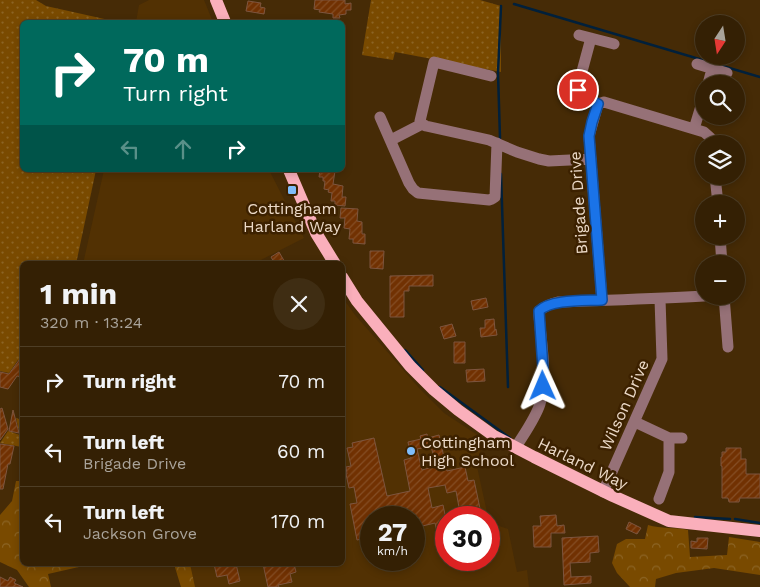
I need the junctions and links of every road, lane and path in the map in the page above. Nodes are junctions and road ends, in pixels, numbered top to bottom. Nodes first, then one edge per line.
1 (216, 0) edge
2 (224, 20) edge
3 (614, 44) dead end
4 (699, 65) edge
5 (712, 69) junction
6 (727, 73) dead end
7 (710, 75) edge
8 (492, 76) dead end
9 (598, 104) junction
10 (380, 117) dead end
11 (422, 124) junction
12 (695, 125) edge
13 (694, 129) junction
14 (707, 135) edge
15 (390, 140) junction
16 (497, 143) junction
17 (591, 159) junction
18 (290, 172) edge
19 (333, 261) edge
20 (345, 281) edge
21 (695, 297) edge
22 (660, 299) junction
23 (602, 300) junction
24 (725, 305) edge
25 (728, 347) dead end
26 (635, 422) junction
27 (669, 438) junction
28 (682, 438) dead end
29 (516, 448) junction
30 (603, 492) junction
31 (659, 499) dead end
32 (760, 531) edge

1 - 2 main road
3 - 9 street
4 - 5 street
5 - 6 street
5 - 7 street
8 - 11 street
9 - 13 street
9 - 17 street, Brigade Drive
10 - 15 street
11 - 15 street
11 - 16 street
12 - 13 street
13 - 14 street
15 - 16 street
16 - 17 street
17 - 23 street, Brigade Drive
18 - 19 main road
20 - 29 main road, Harland Way
21 - 22 street
22 - 23 street
22 - 26 street, Wilson Drive
23 - 29 street
24 - 25 street
26 - 27 street
26 - 30 street, Wilson Drive
27 - 28 street
27 - 31 street
29 - 30 main road, Harland Way
30 - 32 main road, Harland Way

